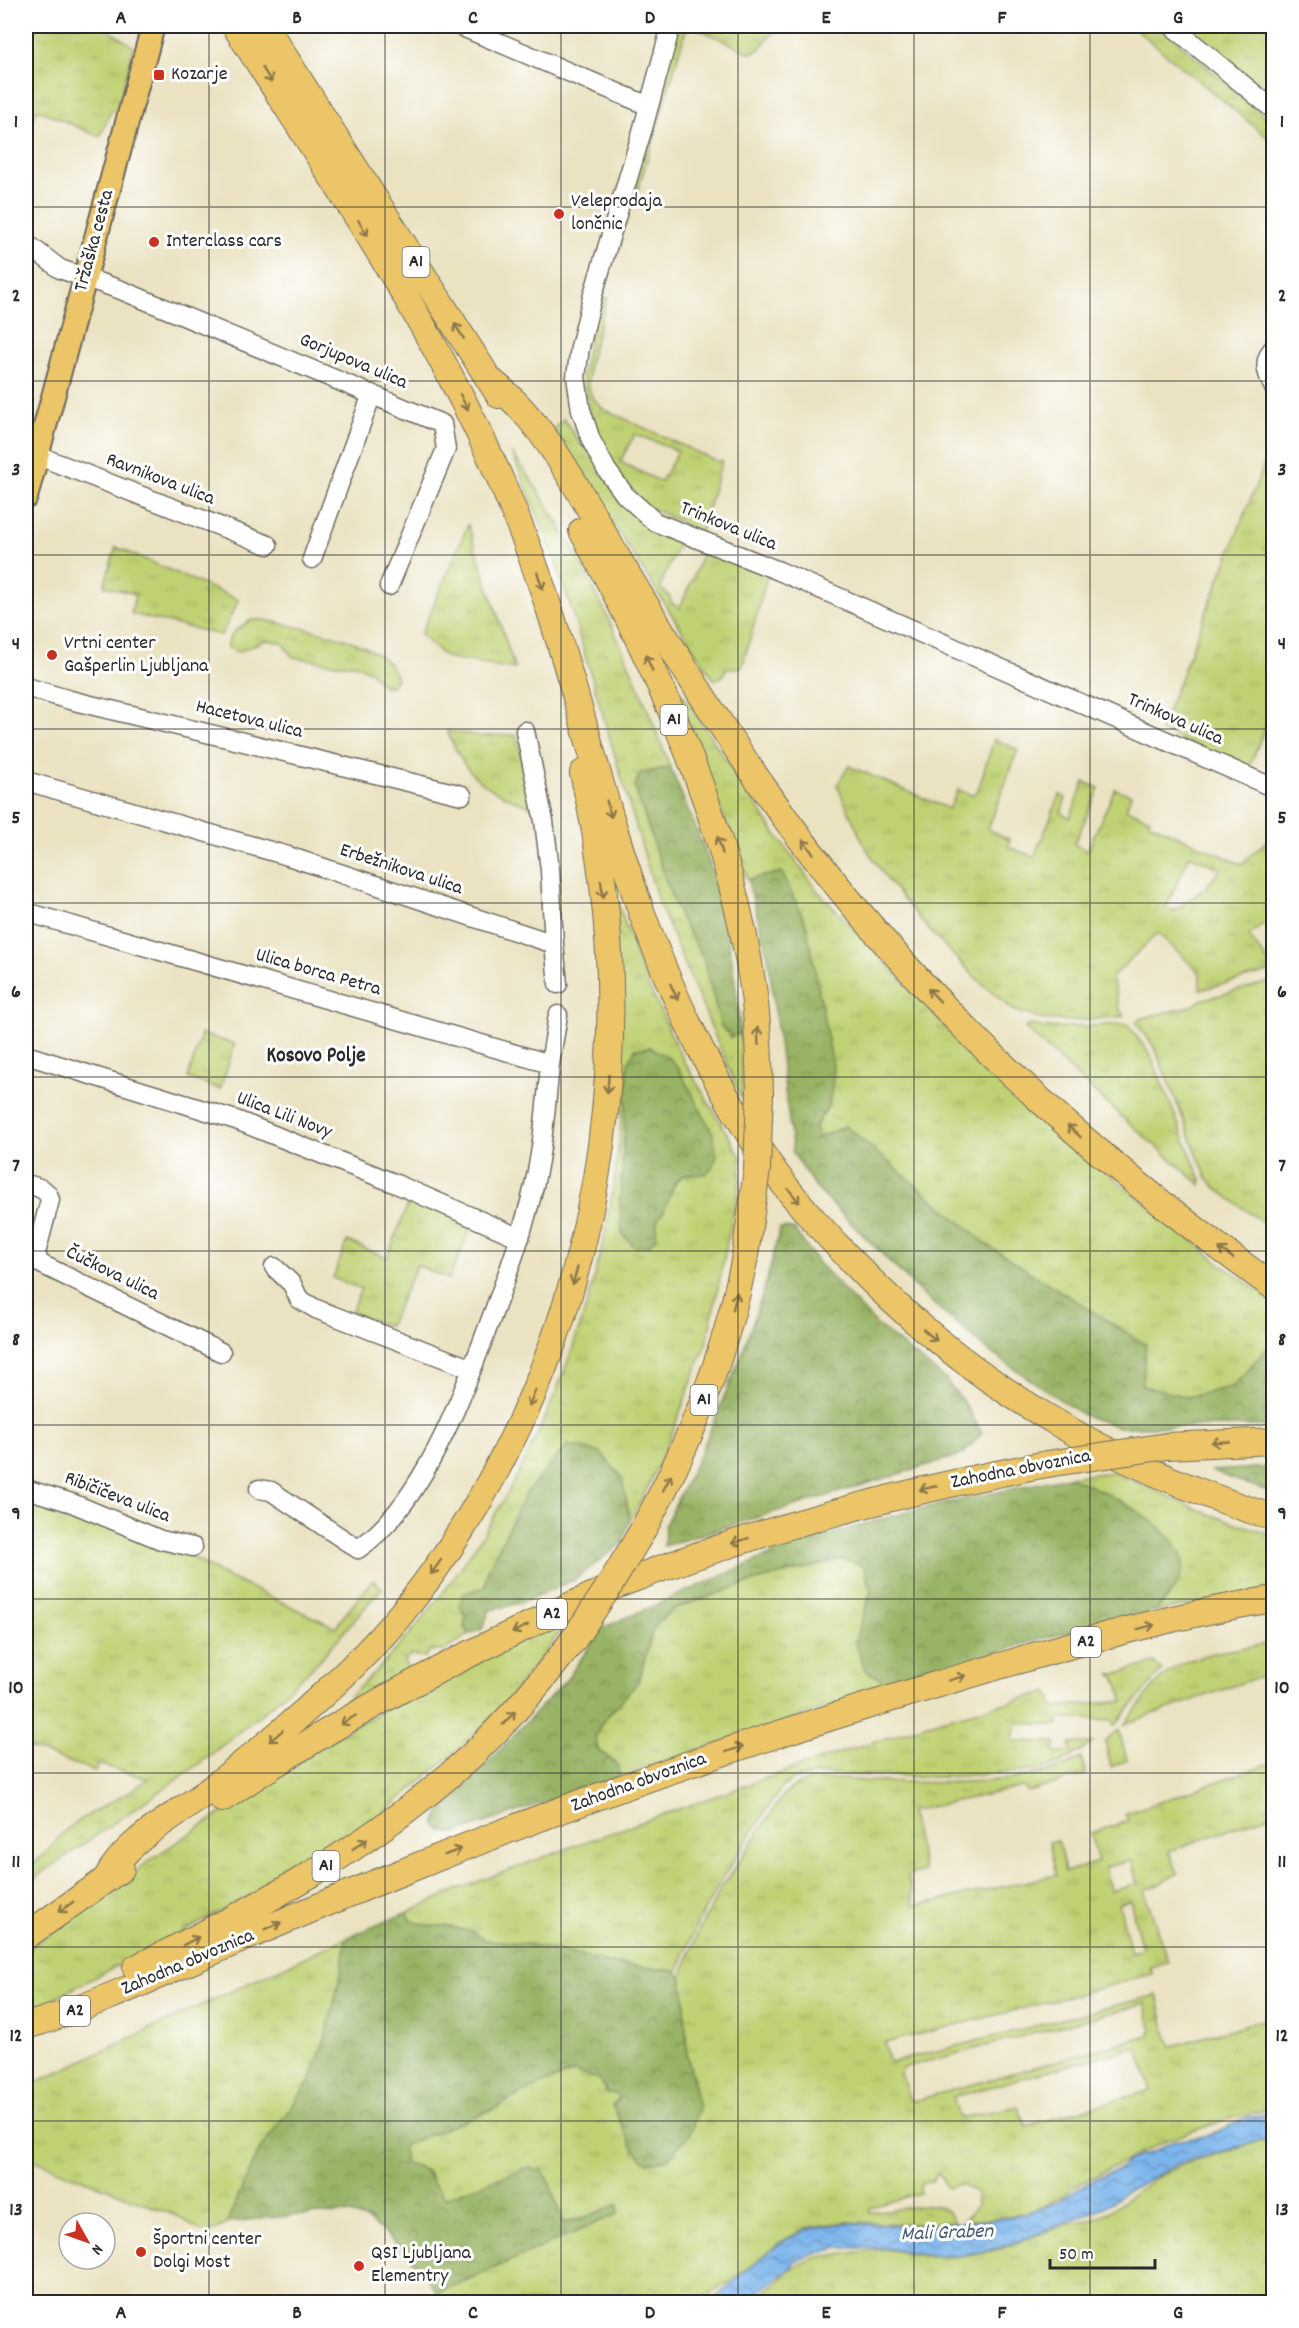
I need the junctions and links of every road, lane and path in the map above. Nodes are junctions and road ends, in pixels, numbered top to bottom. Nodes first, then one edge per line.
1 (153, 26) edge
2 (235, 26) edge
3 (266, 26) edge
4 (460, 26) edge
5 (672, 26) edge
6 (1172, 26) edge
7 (649, 106) junction
8 (1274, 110) edge
9 (26, 243) edge
10 (86, 277) junction
11 (1274, 347) edge
12 (490, 380) junction
13 (1274, 388) edge
14 (372, 394) junction
15 (31, 454) edge
16 (26, 497) edge
17 (268, 544) dead end
18 (312, 559) dead end
19 (389, 586) dead end
20 (26, 687) edge
21 (574, 692) junction
22 (525, 731) dead end
23 (26, 781) edge
24 (1274, 788) edge
25 (462, 795) dead end
26 (26, 912) edge
27 (554, 944) junction
28 (558, 984) dead end
29 (558, 1015) dead end
30 (26, 1055) edge
31 (550, 1064) junction
32 (26, 1184) edge
33 (520, 1238) junction
34 (274, 1268) dead end
35 (1274, 1287) edge
36 (221, 1352) dead end
37 (472, 1369) junction
38 (1274, 1441) edge
39 (26, 1489) edge
40 (259, 1489) dead end
41 (1274, 1518) edge
42 (193, 1547) dead end
43 (1274, 1599) edge
44 (106, 1879) junction
45 (26, 1936) edge
46 (26, 2024) edge

1 - 10 main road, Tržaška cesta
2 -> 21 highway, A1
12 -> 3 highway, A1
4 - 7 street
5 - 7 street, Trinkova ulica
6 - 8 street
7 - 24 street, Trinkova ulica
9 - 10 street, Gorjupova ulica
10 - 14 street, Gorjupova ulica
10 - 15 main road, Tržaška cesta
11 - 13 street
35 -> 12 highway
46 -> 12 highway, A1, bridge
14 - 18 street
14 - 19 street, Gorjupova ulica
15 - 16 main road, Tržaška cesta
15 - 17 street, Ravnikova ulica
20 - 25 street, Hacetova ulica
21 -> 41 highway
21 -> 44 highway, A1
22 - 27 street
23 - 27 street, Erbežnikova ulica
26 - 31 street, Ulica borca Petra
27 - 28 street
29 - 31 street
30 - 33 street, Ulica Lili Novy
31 - 33 street
32 - 36 street, Čučkova ulica
33 - 37 street
34 - 37 street
37 - 40 street
38 -> 44 highway, Zahodna obvoznica / A2, bridge
39 - 42 street, Ribičičeva ulica
46 -> 43 highway, Zahodna obvoznica / A2
44 -> 45 highway, A1

